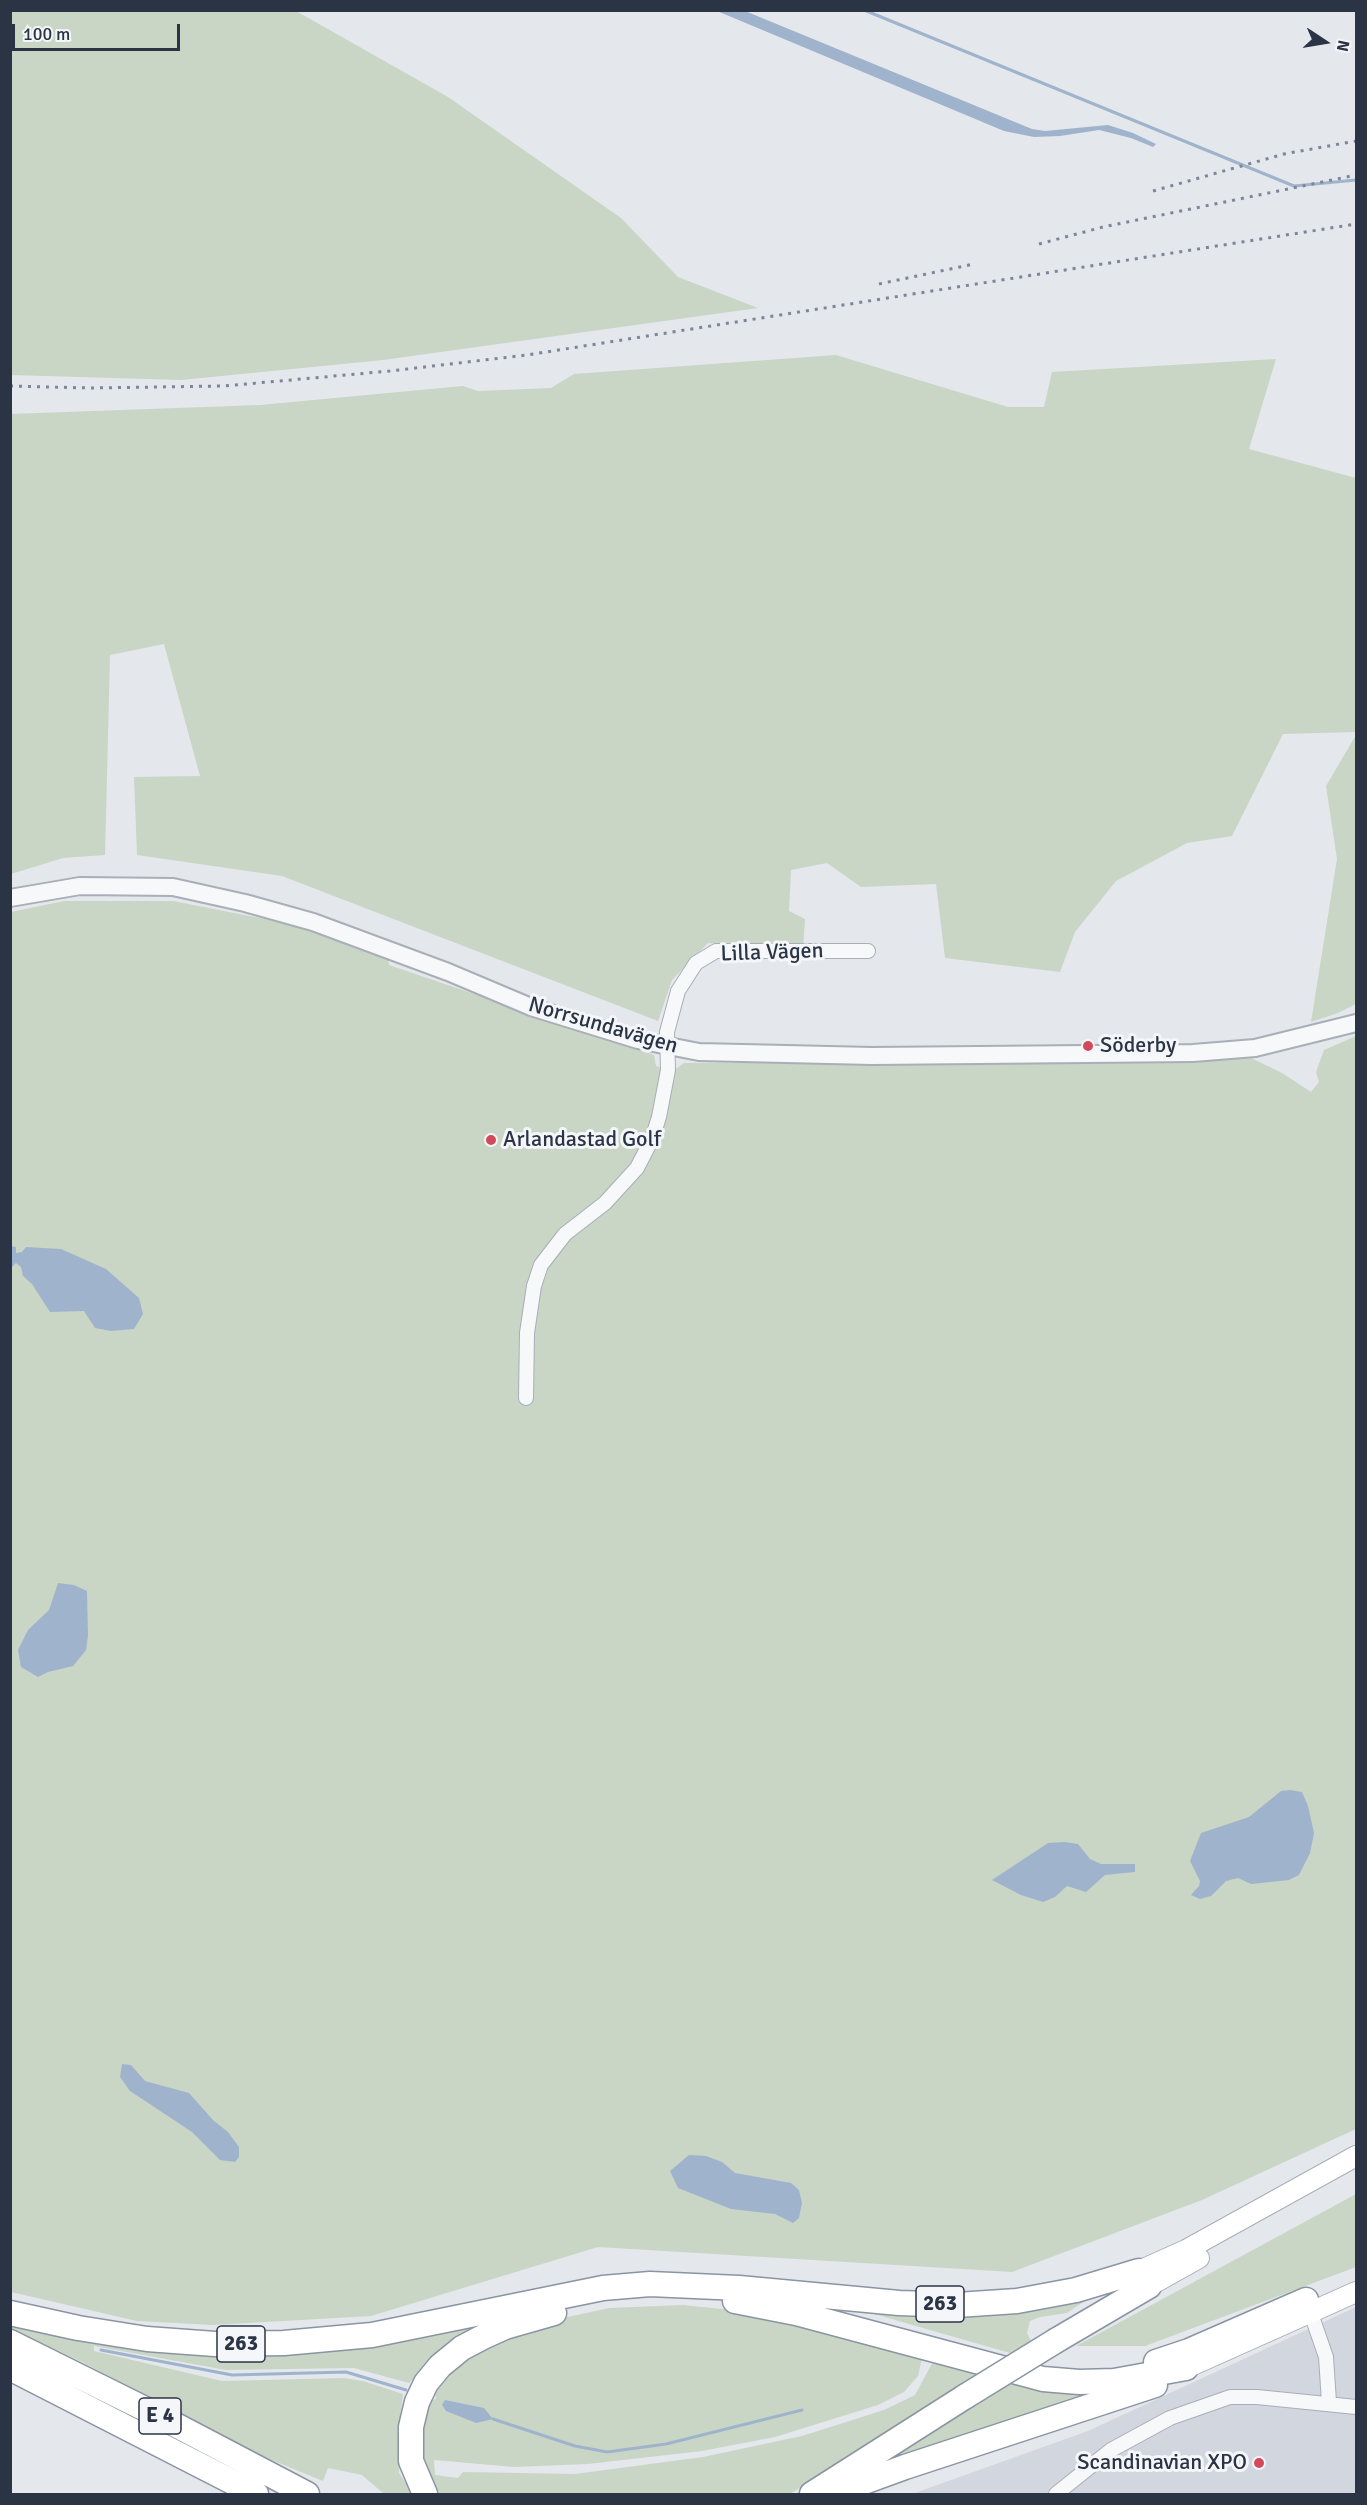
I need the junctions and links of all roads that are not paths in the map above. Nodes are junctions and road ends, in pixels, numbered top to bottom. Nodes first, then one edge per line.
1 (10, 898) edge
2 (868, 951) dead end
3 (1356, 1023) edge
4 (668, 1047) junction
5 (526, 1398) dead end
6 (1356, 2156) edge
7 (1356, 2169) edge
8 (1144, 2278) junction
9 (1356, 2278) edge
10 (739, 2288) junction
11 (1356, 2292) edge
12 (1308, 2306) junction
13 (10, 2313) edge
14 (10, 2342) edge
15 (10, 2368) edge
16 (1186, 2368) junction
17 (1329, 2402) junction
18 (1356, 2407) edge
19 (256, 2494) edge
20 (307, 2494) edge
21 (425, 2494) edge
22 (812, 2494) edge
23 (831, 2494) edge
24 (1056, 2494) edge

1 - 4 street, Norrsundavägen
2 - 4 street, Lilla Vägen
3 - 4 street, Norrsundavägen
4 - 5 street, Lilla Vägen
6 - 8 main road, 263
7 - 8 main road, 263
8 - 10 highway, 263
8 - 22 highway, 263, bridge
9 - 12 main road
10 - 12 highway
10 - 13 highway, 263
11 - 12 main road
12 - 16 main road
12 - 17 street
14 - 20 highway, E 4
15 - 19 highway, E 4
16 - 21 highway
16 - 23 highway
17 - 18 street
17 - 24 street

